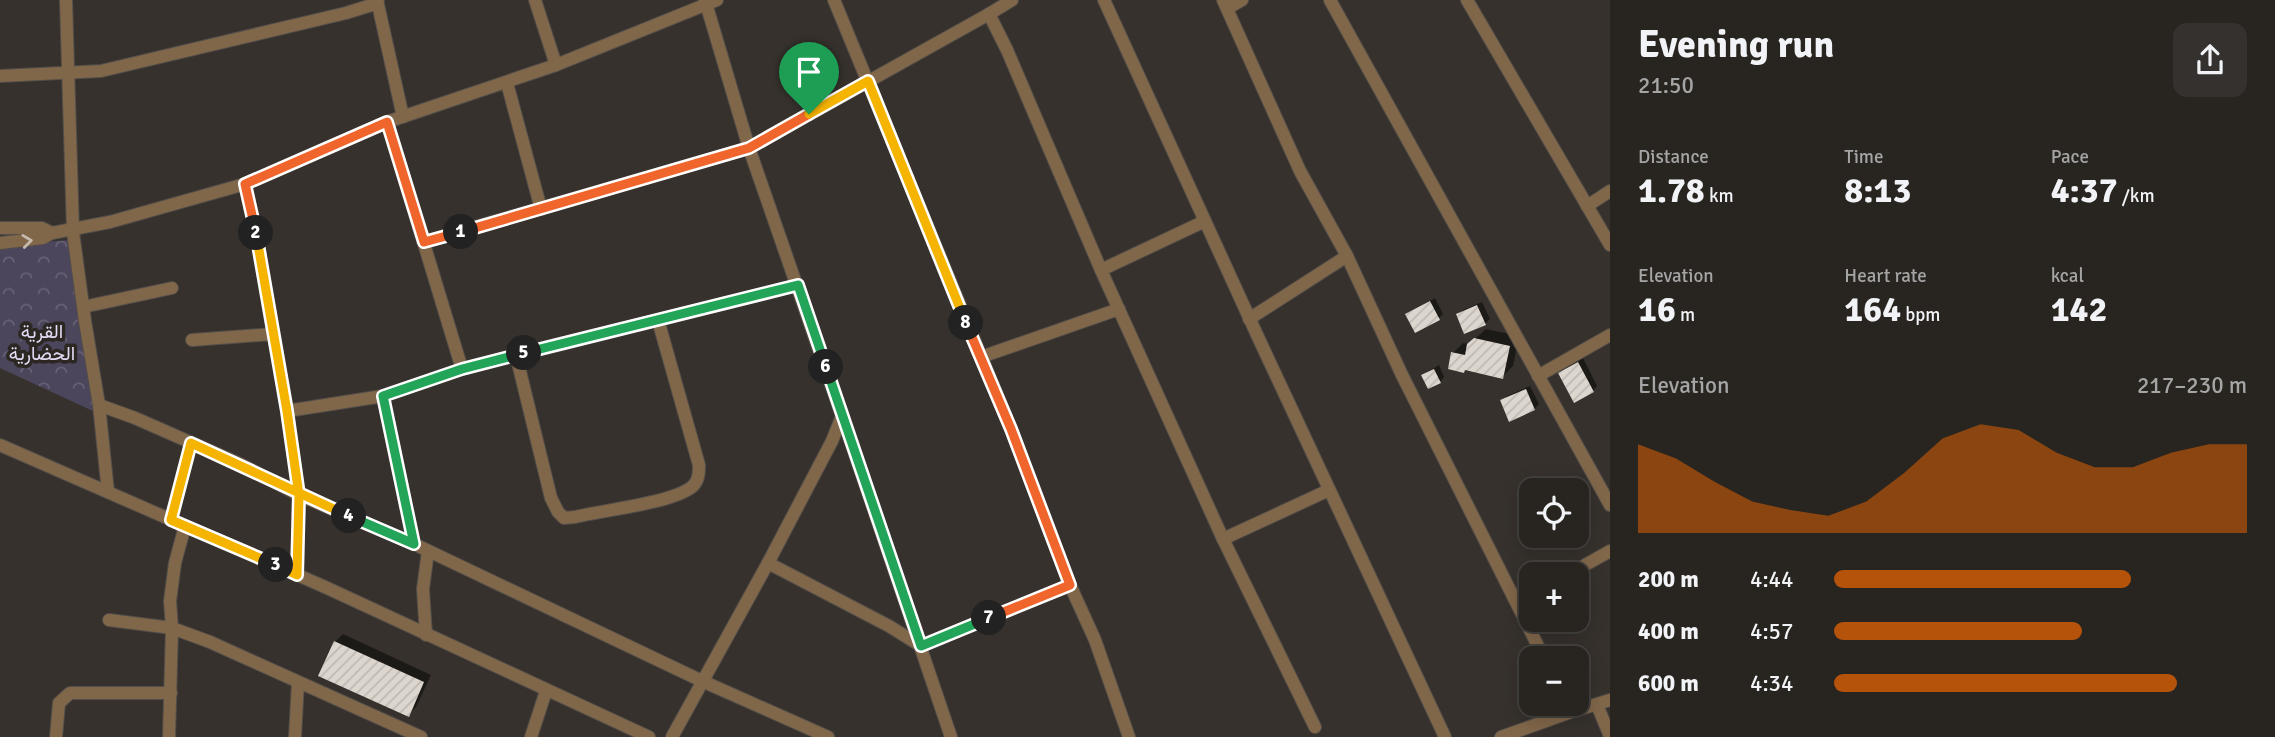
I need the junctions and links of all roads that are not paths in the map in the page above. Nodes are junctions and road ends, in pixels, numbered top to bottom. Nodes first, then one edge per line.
1 (66, 0) edge
2 (535, 0) edge
3 (834, 0) edge
4 (1012, 0) edge
5 (1104, 0) edge
6 (1242, 0) edge
7 (1331, 0) edge
8 (1467, 0) edge
9 (378, 1) edge
10 (710, 2) edge
11 (1225, 4) edge
12 (989, 14) junction
13 (556, 65) junction
14 (69, 73) junction
15 (0, 76) edge
16 (868, 81) junction
17 (507, 83) junction
18 (403, 117) junction
19 (387, 122) junction
20 (749, 148) junction
21 (245, 184) junction
22 (1610, 191) edge
23 (1587, 206) junction
24 (541, 209) junction
25 (1205, 221) junction
26 (0, 228) edge
27 (73, 230) junction
28 (52, 233) junction
29 (424, 242) junction
30 (0, 243) edge
31 (1610, 245) edge
32 (1347, 256) junction
33 (1101, 270) junction
34 (798, 285) junction
35 (172, 288) dead end
36 (83, 307) junction
37 (1119, 309) junction
38 (1249, 319) junction
39 (658, 320) junction
40 (273, 334) junction
41 (1610, 335) edge
42 (192, 340) dead end
43 (516, 355) junction
44 (981, 358) junction
45 (462, 369) junction
46 (1538, 376) junction
47 (383, 396) junction
48 (99, 405) junction
49 (287, 411) junction
50 (842, 416) junction
51 (191, 443) junction
52 (0, 445) edge
53 (1329, 490) junction
54 (107, 492) junction
55 (299, 495) junction
56 (1610, 505) edge
57 (171, 520) junction
58 (185, 526) junction
59 (1223, 539) junction
60 (414, 544) junction
61 (428, 551) junction
62 (1610, 551) edge
63 (768, 563) junction
64 (1589, 563) edge
65 (297, 575) junction
66 (1070, 585) junction
67 (1517, 603) joint
68 (109, 620) dead end
69 (172, 628) junction
70 (426, 635) junction
71 (921, 646) junction
72 (1538, 646) edge
73 (702, 681) junction
74 (298, 682) junction
75 (546, 691) junction
76 (171, 693) junction
77 (1604, 702) edge
78 (1554, 716) edge
79 (1315, 727) dead end
80 (1522, 733) edge
81 (1610, 736) edge
82 (56, 737) edge
83 (169, 737) edge
84 (295, 737) edge
85 (421, 737) edge
86 (531, 737) edge
87 (649, 737) edge
88 (672, 737) edge
89 (828, 737) edge
90 (951, 737) edge
91 (1129, 737) edge
92 (1445, 737) edge
93 (1501, 737) edge

1 - 14 street
2 - 13 street
3 - 16 street
4 - 12 street
5 - 25 street
6 - 11 street
7 - 46 street
8 - 23 street
9 - 14 street
9 - 18 street
10 - 13 street
10 - 20 street
11 - 32 street
12 - 16 street
12 - 33 street
13 - 17 street
14 - 15 street
14 - 27 street
16 - 20 street
16 - 44 street
17 - 18 street
17 - 24 street
18 - 19 street
19 - 21 street
19 - 29 street
20 - 24 street
20 - 34 street
21 - 27 street
21 - 40 street
22 - 23 street
23 - 31 street
24 - 29 street
25 - 33 street
25 - 38 street
26 - 28 street
27 - 28 street
27 - 36 street
30 -> 28 street
29 - 45 street
32 - 38 street
32 - 67 street
33 - 37 street
34 - 39 street
34 - 50 street
35 - 36 street
36 - 48 street
37 - 44 street
37 - 59 street
38 - 53 street
39 - 43 street
39 - 43 street
40 - 42 street
40 - 49 street
41 - 46 street
43 - 45 street
44 - 66 street
45 - 47 street
46 - 56 street
47 - 49 street
47 - 60 street
48 - 51 street
48 - 54 street
49 - 55 street
50 - 63 street
50 - 71 street
51 - 55 street
51 - 57 street
52 - 54 street
53 - 59 street
53 - 92 street
54 - 57 street
55 - 60 street
55 - 65 street
57 - 58 street
58 - 65 street
58 - 69 street
59 - 79 street
60 - 61 street
61 - 70 street
61 - 73 street
62 - 64 street
63 - 71 street
63 - 73 street
65 - 70 street
66 - 71 street
66 - 91 street
67 - 72 street
68 - 69 street
69 - 74 street
69 - 76 street
70 - 75 street
71 - 90 street
73 - 88 street
73 - 89 street
74 - 84 street
74 - 85 street
75 - 86 street
75 - 87 street
76 - 82 street
76 - 83 street
77 - 81 street
78 - 80 street
80 - 93 street

